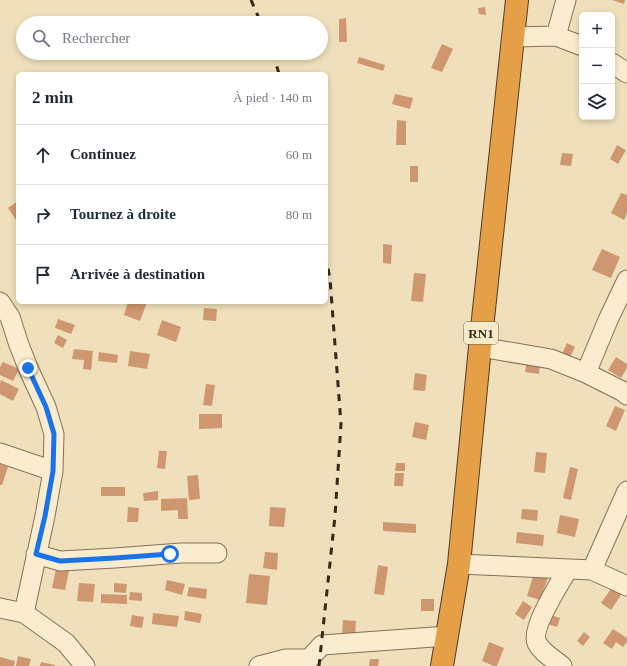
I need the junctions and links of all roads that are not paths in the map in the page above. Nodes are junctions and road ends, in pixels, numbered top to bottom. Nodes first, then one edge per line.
1 (517, 0) edge
2 (566, 0) edge
3 (556, 36) junction
4 (513, 37) junction
5 (579, 45) edge
6 (615, 65) edge
7 (627, 73) edge
8 (627, 280) edge
9 (0, 302) edge
10 (0, 331) edge
11 (18, 342) junction
12 (480, 347) junction
13 (586, 373) junction
14 (627, 395) edge
15 (0, 453) edge
16 (53, 471) junction
17 (627, 491) edge
18 (217, 553) dead end
19 (36, 554) junction
20 (459, 564) junction
21 (568, 569) junction
22 (592, 570) junction
23 (627, 586) edge
24 (0, 608) edge
25 (24, 613) junction
26 (448, 636) junction
27 (309, 663) edge
28 (85, 666) edge
29 (259, 666) edge
30 (442, 666) edge
31 (562, 666) edge

1 - 4 highway, RN1
2 - 3 street
3 - 4 street
3 - 5 street
4 - 12 highway, RN1
6 - 7 street
8 - 13 street
9 - 11 street
10 - 11 street
11 - 16 street
12 - 13 street
12 - 20 highway, RN1
13 - 14 street
15 - 16 street
16 - 19 street
17 - 22 street
18 - 19 street
19 - 25 street
20 - 21 street
20 - 26 highway, RN1
21 - 22 street
21 - 31 street
22 - 23 street
24 - 25 street
25 - 28 street
26 - 27 street
26 - 30 highway, RN1
27 - 29 street

